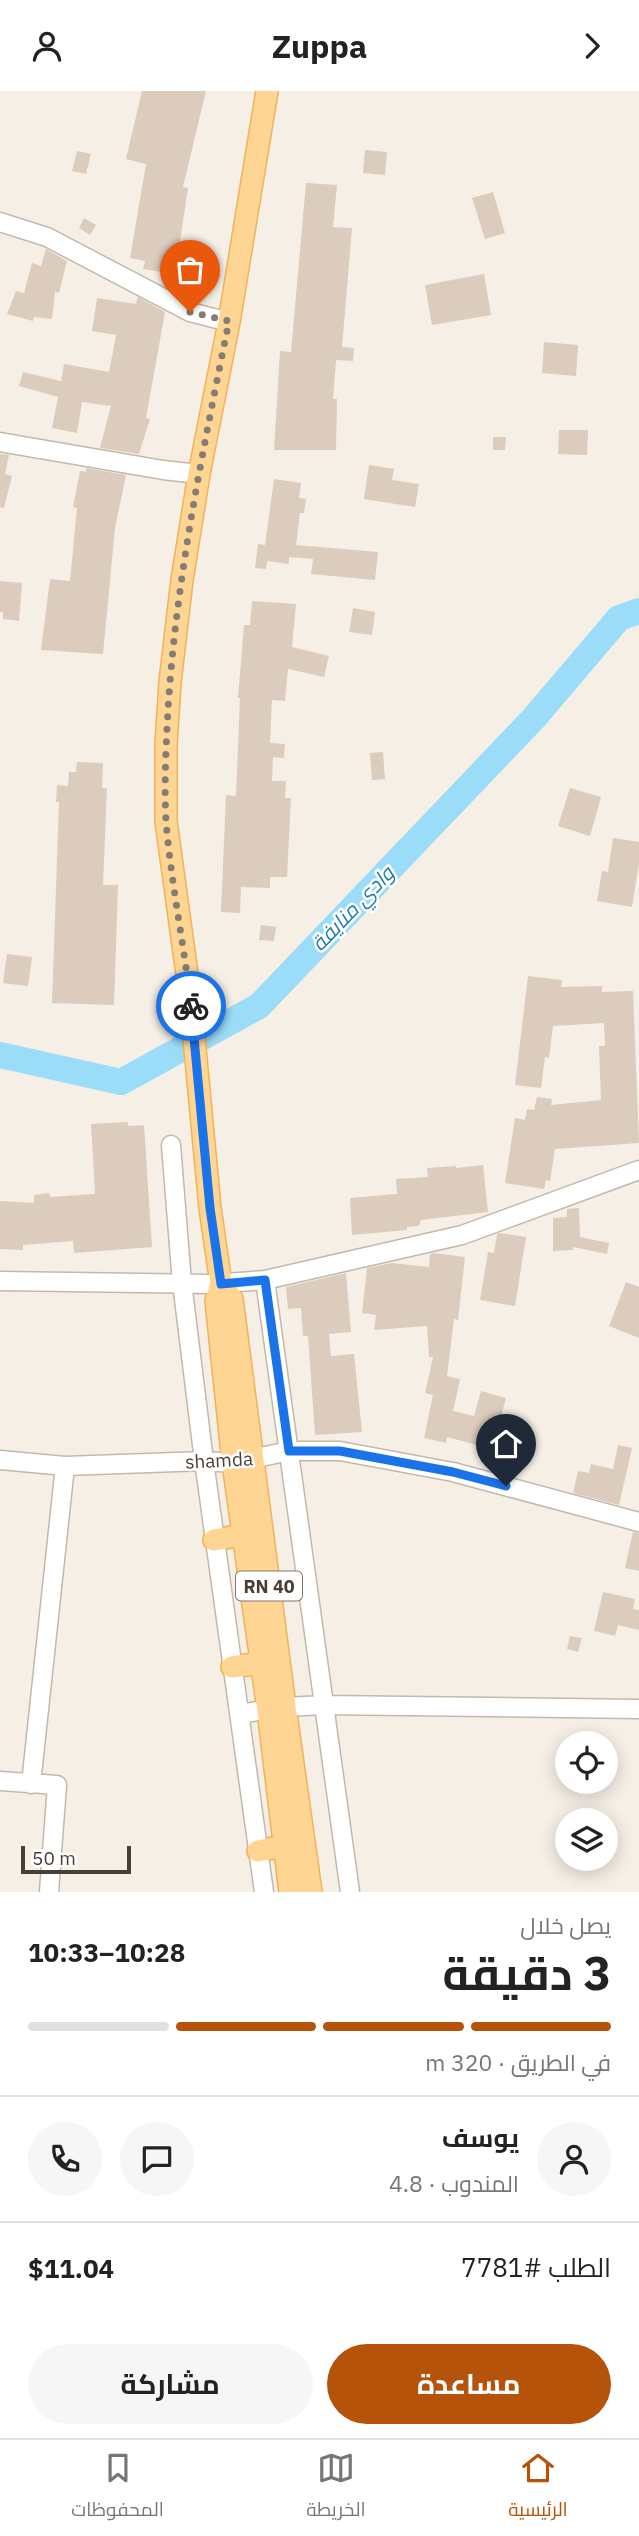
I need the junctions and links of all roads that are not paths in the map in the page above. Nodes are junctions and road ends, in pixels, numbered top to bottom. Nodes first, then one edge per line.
1 (267, 91) edge
2 (0, 222) edge
3 (229, 321) junction
4 (0, 442) edge
5 (199, 474) junction
6 (171, 1145) dead end
7 (639, 1170) edge
8 (265, 1280) junction
9 (0, 1281) edge
10 (182, 1283) junction
11 (221, 1284) junction
12 (289, 1451) junction
13 (0, 1460) edge
14 (204, 1461) junction
15 (243, 1462) junction
16 (65, 1466) junction
17 (639, 1521) edge
18 (243, 1535) junction
19 (215, 1540) junction
20 (261, 1663) junction
21 (232, 1667) junction
22 (324, 1705) junction
23 (276, 1709) junction
24 (639, 1709) edge
25 (239, 1714) junction
26 (31, 1784) junction
27 (0, 1785) edge
28 (283, 1846) junction
29 (258, 1851) junction
30 (49, 1892) edge
31 (264, 1892) edge
32 (290, 1892) edge
33 (311, 1892) edge
34 (350, 1892) edge

1 - 3 main road
2 - 3 street
3 - 5 main road
4 - 5 street
5 - 11 main road
6 - 10 street
7 - 8 street
8 - 11 street
8 - 12 street
9 - 10 street
10 - 11 street
10 - 14 street
11 - 15 main road, RN 40
12 - 15 street, shamda
12 - 17 street, shamda
12 - 22 street
13 - 16 street, shamda
14 - 15 street, shamda
14 - 16 street, shamda
14 - 19 street
15 - 18 main road, RN 40
15 - 23 main road, RN 40
16 - 26 street
18 - 19 main road
18 - 20 main road, RN 40
19 - 21 street
20 - 21 main road
20 - 23 main road, RN 40
21 - 25 street
22 - 23 street
22 - 24 street
22 - 34 street
23 - 25 street
23 - 28 main road, RN 40
23 - 33 main road, RN 40
25 - 29 street
26 - 27 street
26 - 30 street
28 - 29 main road
28 - 32 main road, RN 40
29 - 31 street

